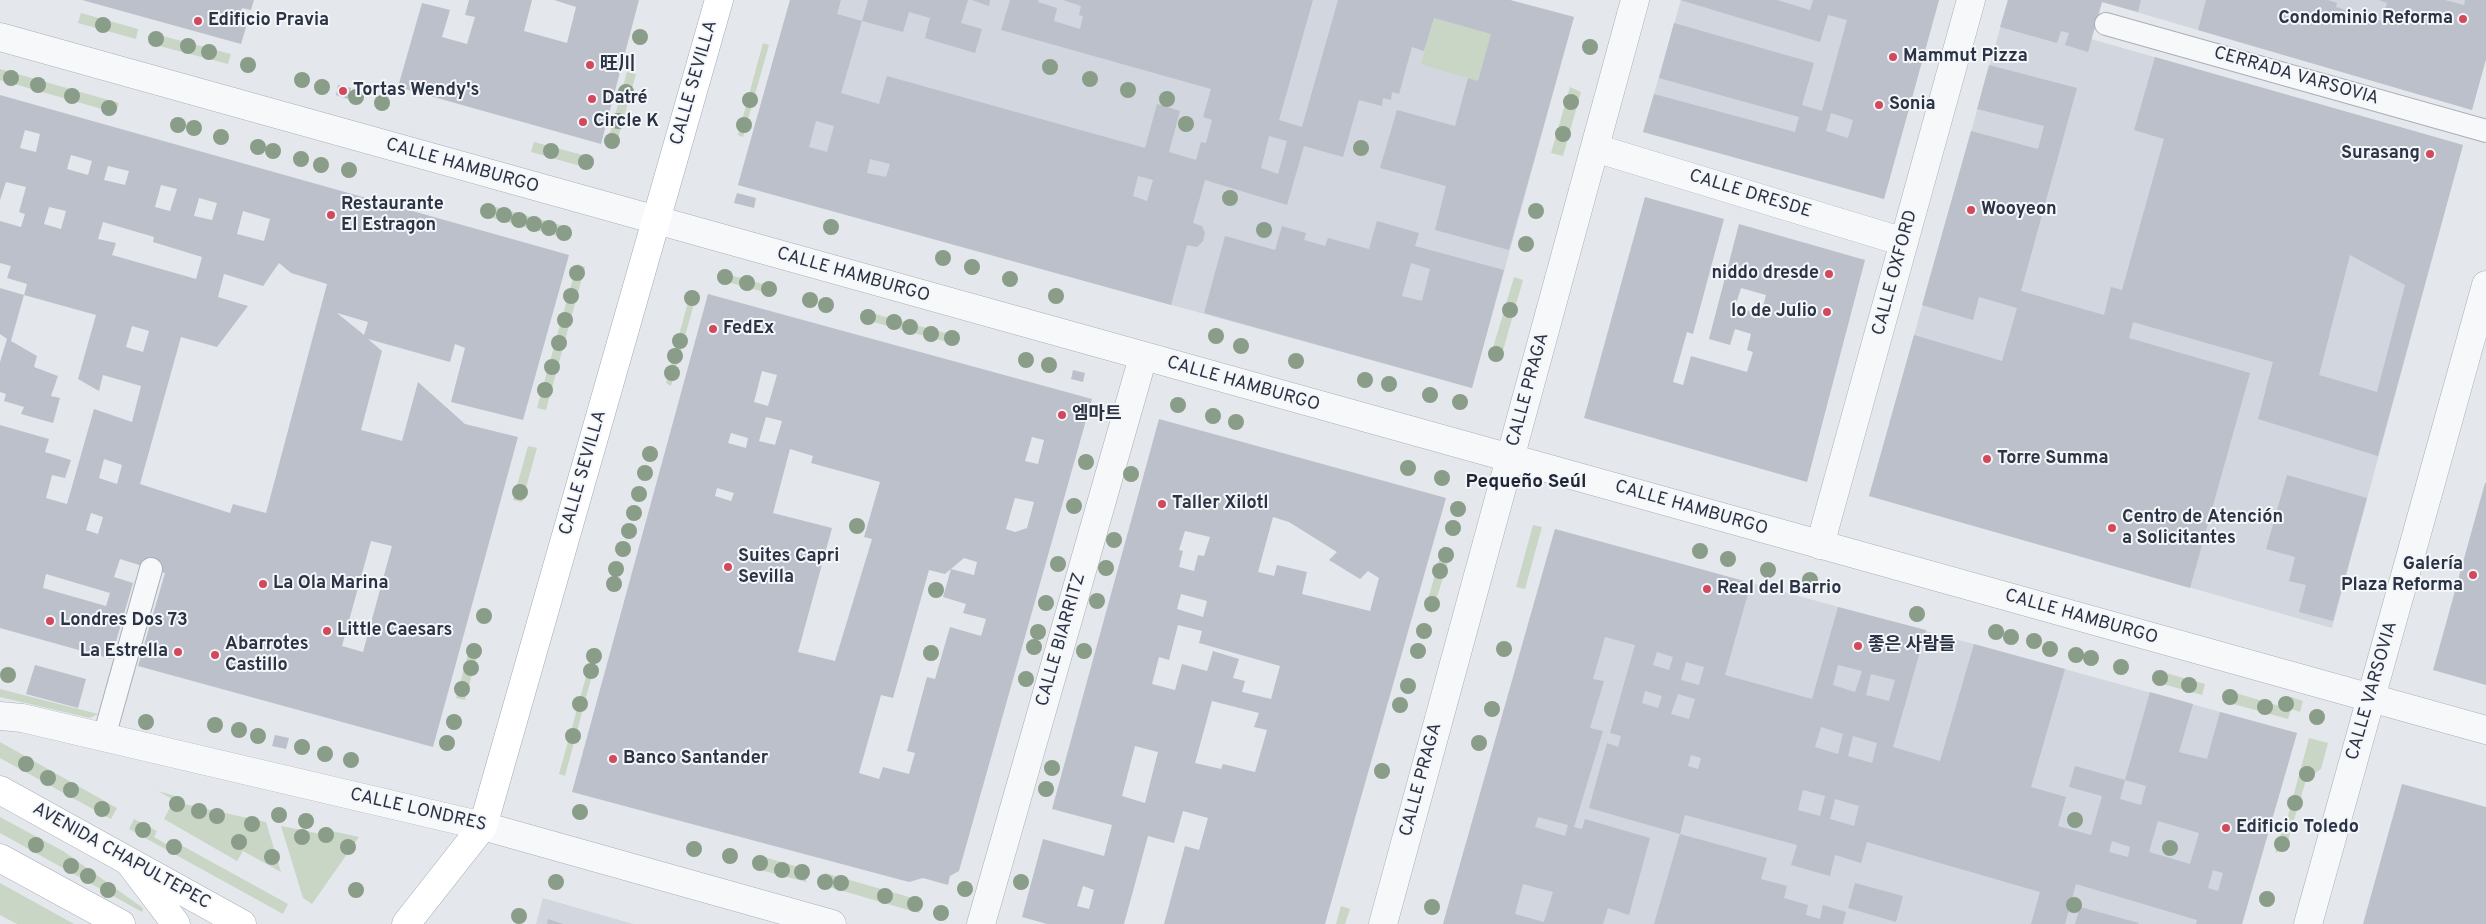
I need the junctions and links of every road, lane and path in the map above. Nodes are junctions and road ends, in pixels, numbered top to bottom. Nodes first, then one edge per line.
1 (719, 0) edge
2 (1635, 0) edge
3 (1971, 0) edge
4 (2106, 24) dead end
5 (0, 37) edge
6 (2486, 131) edge
7 (1595, 148) junction
8 (655, 221) junction
9 (1904, 242) junction
10 (2486, 285) edge
11 (1143, 357) junction
12 (1510, 459) junction
13 (1820, 545) junction
14 (151, 569) dead end
15 (2371, 698) junction
16 (0, 716) edge
17 (2486, 730) edge
18 (104, 737) junction
19 (0, 790) edge
20 (483, 826) junction
21 (0, 858) edge
22 (129, 862) junction
23 (120, 924) edge
24 (176, 924) edge
25 (242, 924) edge
26 (406, 924) edge
27 (832, 924) edge
28 (981, 924) edge
29 (1383, 924) edge
30 (2308, 924) edge

1 - 8 main road, CALLE SEVILLA
2 - 7 street, CALLE PRAGA
3 - 9 street, CALLE OXFORD
4 - 6 lane, CERRADA VARSOVIA
5 - 8 street, CALLE HAMBURGO
7 - 9 street, CALLE DRESDE
7 - 12 street, CALLE PRAGA
8 - 11 street, CALLE HAMBURGO
8 - 20 main road, CALLE SEVILLA
9 - 13 street, CALLE OXFORD
10 - 15 street, CALLE VARSOVIA
11 - 12 street, CALLE HAMBURGO
11 - 28 street, CALLE BIARRITZ
12 - 13 street, CALLE HAMBURGO
12 - 29 street, CALLE PRAGA
13 - 15 street, CALLE HAMBURGO
14 - 18 lane
15 - 17 street, CALLE HAMBURGO
15 - 30 street, CALLE VARSOVIA
16 - 18 street, CALLE LONDRES
18 - 20 street, CALLE LONDRES
19 - 22 main road, AVENIDA CHAPULTEPEC
20 - 26 main road, CALLE SEVILLA
20 - 27 street, CALLE LONDRES
21 - 23 main road
22 - 24 main road
22 - 25 main road, AVENIDA CHAPULTEPEC

